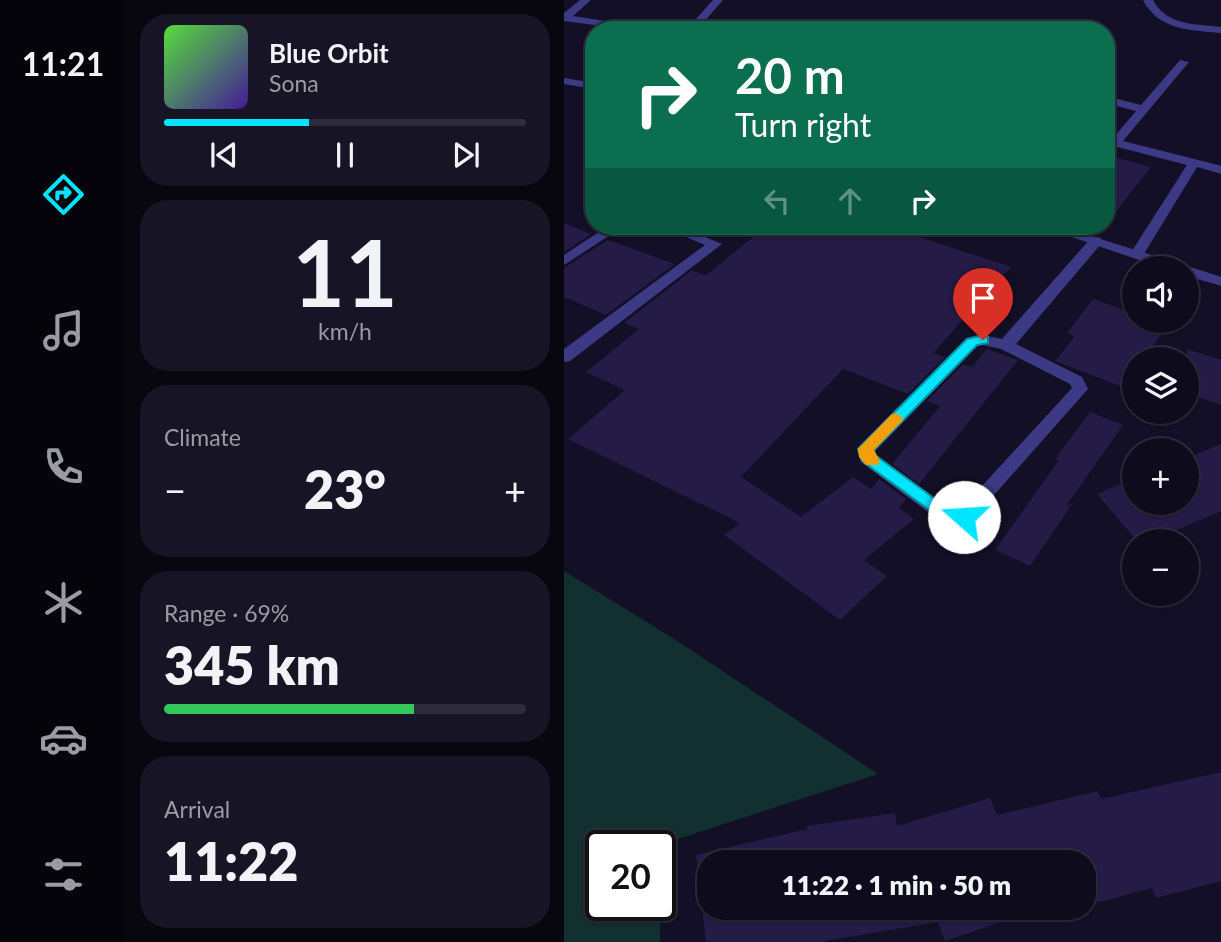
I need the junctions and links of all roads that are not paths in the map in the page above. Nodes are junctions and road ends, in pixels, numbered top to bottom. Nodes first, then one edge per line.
1 (586, 0) edge
2 (718, 0) edge
3 (1148, 0) edge
4 (564, 18) edge
5 (588, 21) edge
6 (699, 21) edge
7 (1221, 30) edge
8 (1184, 62) dead end
9 (564, 81) edge
10 (585, 84) edge
11 (1115, 101) edge
12 (1144, 109) junction
13 (1115, 137) edge
14 (1115, 142) edge
15 (1194, 163) junction
16 (1221, 170) edge
17 (603, 235) edge
18 (692, 235) edge
19 (1076, 235) edge
20 (1096, 241) junction
21 (1137, 254) junction
22 (1143, 256) edge
23 (564, 261) edge
24 (1199, 275) edge
25 (1221, 282) edge
26 (1006, 345) junction
27 (564, 357) edge

1 - 4 street
2 - 6 street
3 - 7 street
4 - 5 street
8 - 12 street
9 - 10 street
11 - 12 street
12 - 13 street
14 - 15 street
15 - 16 street
15 - 21 street
17 - 23 street
18 - 27 street
19 - 20 street
20 - 21 street
20 - 26 street
21 - 22 street
24 - 25 street
26 - 26 street

